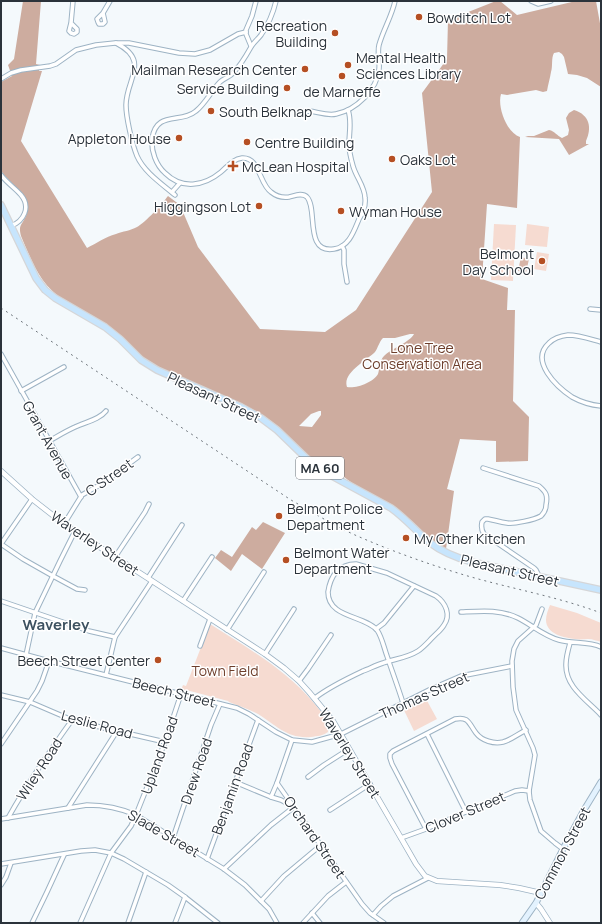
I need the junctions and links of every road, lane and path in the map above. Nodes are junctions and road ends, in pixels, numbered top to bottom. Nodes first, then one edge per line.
1 (73, 1) edge
2 (110, 1) edge
3 (256, 1) edge
4 (276, 1) edge
5 (394, 1) edge
6 (531, 1) edge
7 (551, 1) edge
8 (103, 13) dead end
9 (71, 24) dead end
10 (246, 32) junction
11 (115, 43) junction
12 (251, 46) junction
13 (1, 79) edge
14 (348, 110) junction
15 (296, 113) dead end
16 (1, 175) edge
17 (180, 183) junction
18 (1, 205) edge
19 (12, 226) junction
20 (342, 246) junction
21 (347, 282) dead end
22 (590, 309) dead end
23 (601, 310) edge
24 (601, 342) edge
25 (1, 354) edge
26 (64, 367) dead end
27 (21, 391) junction
28 (601, 406) edge
29 (106, 411) dead end
30 (49, 441) junction
31 (138, 457) dead end
32 (483, 468) dead end
33 (1, 471) edge
34 (81, 497) junction
35 (32, 500) junction
36 (149, 504) dead end
37 (64, 524) junction
38 (182, 525) dead end
39 (75, 531) junction
40 (1, 544) edge
41 (115, 557) junction
42 (212, 557) dead end
43 (264, 572) dead end
44 (53, 576) junction
45 (539, 577) junction
46 (150, 580) junction
47 (414, 586) junction
48 (86, 590) dead end
49 (601, 590) edge
50 (1, 601) edge
51 (183, 601) junction
52 (294, 609) dead end
53 (542, 609) dead end
54 (461, 612) dead end
55 (35, 613) junction
56 (210, 619) junction
57 (534, 627) junction
58 (376, 629) junction
59 (227, 630) junction
60 (331, 635) dead end
61 (115, 637) junction
62 (570, 643) junction
63 (200, 646) dead end
64 (601, 647) edge
65 (1, 648) edge
66 (265, 654) junction
67 (26, 655) junction
68 (49, 661) junction
69 (389, 661) junction
70 (512, 666) junction
71 (106, 676) junction
72 (299, 681) junction
73 (181, 694) junction
74 (1, 695) edge
75 (314, 698) junction
76 (30, 702) junction
77 (403, 702) junction
78 (220, 704) junction
79 (601, 715) edge
80 (72, 720) junction
81 (258, 720) junction
82 (526, 730) junction
83 (117, 731) junction
84 (340, 734) junction
85 (427, 734) junction
86 (7, 737) junction
87 (1, 739) edge
88 (292, 740) junction
89 (165, 742) junction
90 (1, 744) edge
91 (349, 750) junction
92 (308, 777) dead end
93 (235, 782) junction
94 (601, 782) edge
95 (277, 783) junction
96 (370, 784) junction
97 (529, 791) junction
98 (271, 797) junction
99 (294, 807) junction
100 (68, 808) junction
101 (330, 810) dead end
102 (466, 812) junction
103 (136, 815) junction
104 (8, 818) junction
105 (1, 819) edge
106 (426, 828) junction
107 (173, 838) junction
108 (402, 838) junction
109 (321, 845) junction
110 (563, 849) junction
111 (110, 853) junction
112 (64, 855) junction
113 (208, 858) junction
114 (11, 863) junction
115 (1, 864) edge
116 (224, 869) junction
117 (146, 872) junction
118 (428, 878) junction
119 (346, 882) junction
120 (1, 885) edge
121 (541, 893) junction
122 (185, 897) junction
123 (262, 901) junction
124 (536, 903) junction
125 (312, 913) junction
126 (373, 916) junction
127 (32, 923) edge
128 (80, 923) edge
129 (128, 923) edge
130 (175, 923) edge
131 (218, 923) edge
132 (277, 923) edge
133 (303, 923) edge
134 (320, 923) edge
135 (384, 923) edge
136 (522, 923) edge
137 (550, 923) edge

1 - 9 street
2 - 8 street
3 - 10 street
4 - 12 street
5 - 14 street
6 - 7 street
10 - 11 street
10 - 12 street
11 - 13 street
11 - 17 street
12 - 17 street
14 - 15 street
14 - 20 street
16 - 19 street
17 - 20 street
18 - 19 main road, Pleasant Street / MA 60
19 - 45 main road, Pleasant Street / MA 60
20 - 21 street
22 - 23 street
24 - 28 street
25 - 27 street, Grant Avenue
26 - 27 street
27 - 30 street, Grant Avenue
29 - 30 street
30 - 34 street, Grant Avenue
31 - 34 street, C Street
32 - 45 street
33 - 35 street, Waverley Street
34 - 37 street
35 - 37 street, Waverley Street
35 - 40 street
36 - 41 street
37 - 39 street, Waverley Street
38 - 46 street
39 - 41 street, Waverley Street
39 - 44 street
40 - 44 street
41 - 46 street, Waverley Street
42 - 51 street
43 - 59 street
44 - 48 street
44 - 55 street
45 - 49 main road, Pleasant Street / MA 60
46 - 51 street, Waverley Street
46 - 61 street
47 - 58 street
47 - 58 street
47 - 69 street
50 - 55 street
51 - 56 street, Waverley Street
52 - 66 street
53 - 57 street
54 - 57 street
55 - 61 street
55 - 67 street
56 - 59 street, Waverley Street
56 - 63 street
57 - 62 street
57 - 70 street
58 - 69 street
59 - 66 street, Waverley Street
60 - 72 street
61 - 71 street
62 - 64 street
62 - 79 street
65 - 67 street, Beech Street
66 - 72 street, Waverley Street
67 - 68 street, Beech Street
68 - 71 street, Beech Street
68 - 76 street
69 - 75 street
69 - 77 street
70 - 77 street, Thomas Street
70 - 82 street
71 - 73 street, Beech Street
72 - 75 street, Waverley Street
73 - 78 street, Beech Street
73 - 89 street, Upland Road
74 - 76 street, Leslie Road
75 - 84 street, Waverley Street
76 - 80 street, Leslie Road
76 - 86 street
77 - 84 street, Thomas Street
78 - 81 street, Beech Street
78 - 107 street, Drew Road
80 - 83 street, Leslie Road
80 - 104 street, Wiley Road
81 - 88 street, Beech Street
81 - 93 street, Benjamin Road
82 - 85 street
82 - 97 street
83 - 89 street, Leslie Road
83 - 100 street
84 - 88 street, Beech Street
84 - 91 street, Waverley Street
85 - 102 street
85 - 106 street
86 - 87 street
86 - 90 street
88 - 95 street, Orchard Street
89 - 103 street, Upland Road
91 - 92 street
91 - 96 street, Waverley Street
93 - 98 street
93 - 113 street, Benjamin Road
94 - 110 main road, Common Street
95 - 98 street
95 - 99 street, Orchard Street
96 - 101 street
96 - 108 street, Waverley Street
97 - 102 street, Clover Street
97 - 110 street
98 - 99 street
99 - 109 street, Orchard Street
99 - 116 street
100 - 103 street, Slade Street
100 - 104 street, Slade Street
102 - 106 street, Clover Street
103 - 107 street, Slade Street
103 - 111 street, Upland Road
104 - 105 street, Slade Street
106 - 108 street, Clover Street
107 - 113 street, Slade Street
108 - 118 street, Waverley Street
109 - 119 street, Orchard Street
109 - 123 street
110 - 121 main road, Common Street
111 - 112 street
111 - 117 street
111 - 128 street, Upland Road
112 - 114 street
112 - 127 street
113 - 116 street, Slade Street
114 - 115 street
114 - 120 street
116 - 123 street, Slade Street
117 - 122 street
117 - 129 street
118 - 121 street
118 - 126 street
119 - 125 street
119 - 126 street, Orchard Street
121 - 124 main road, Common Street
122 - 130 street
122 - 131 street
123 - 132 street, Slade Street
124 - 136 main road, Common Street
124 - 137 street
125 - 133 street
125 - 134 street
126 - 135 street, Orchard Street

